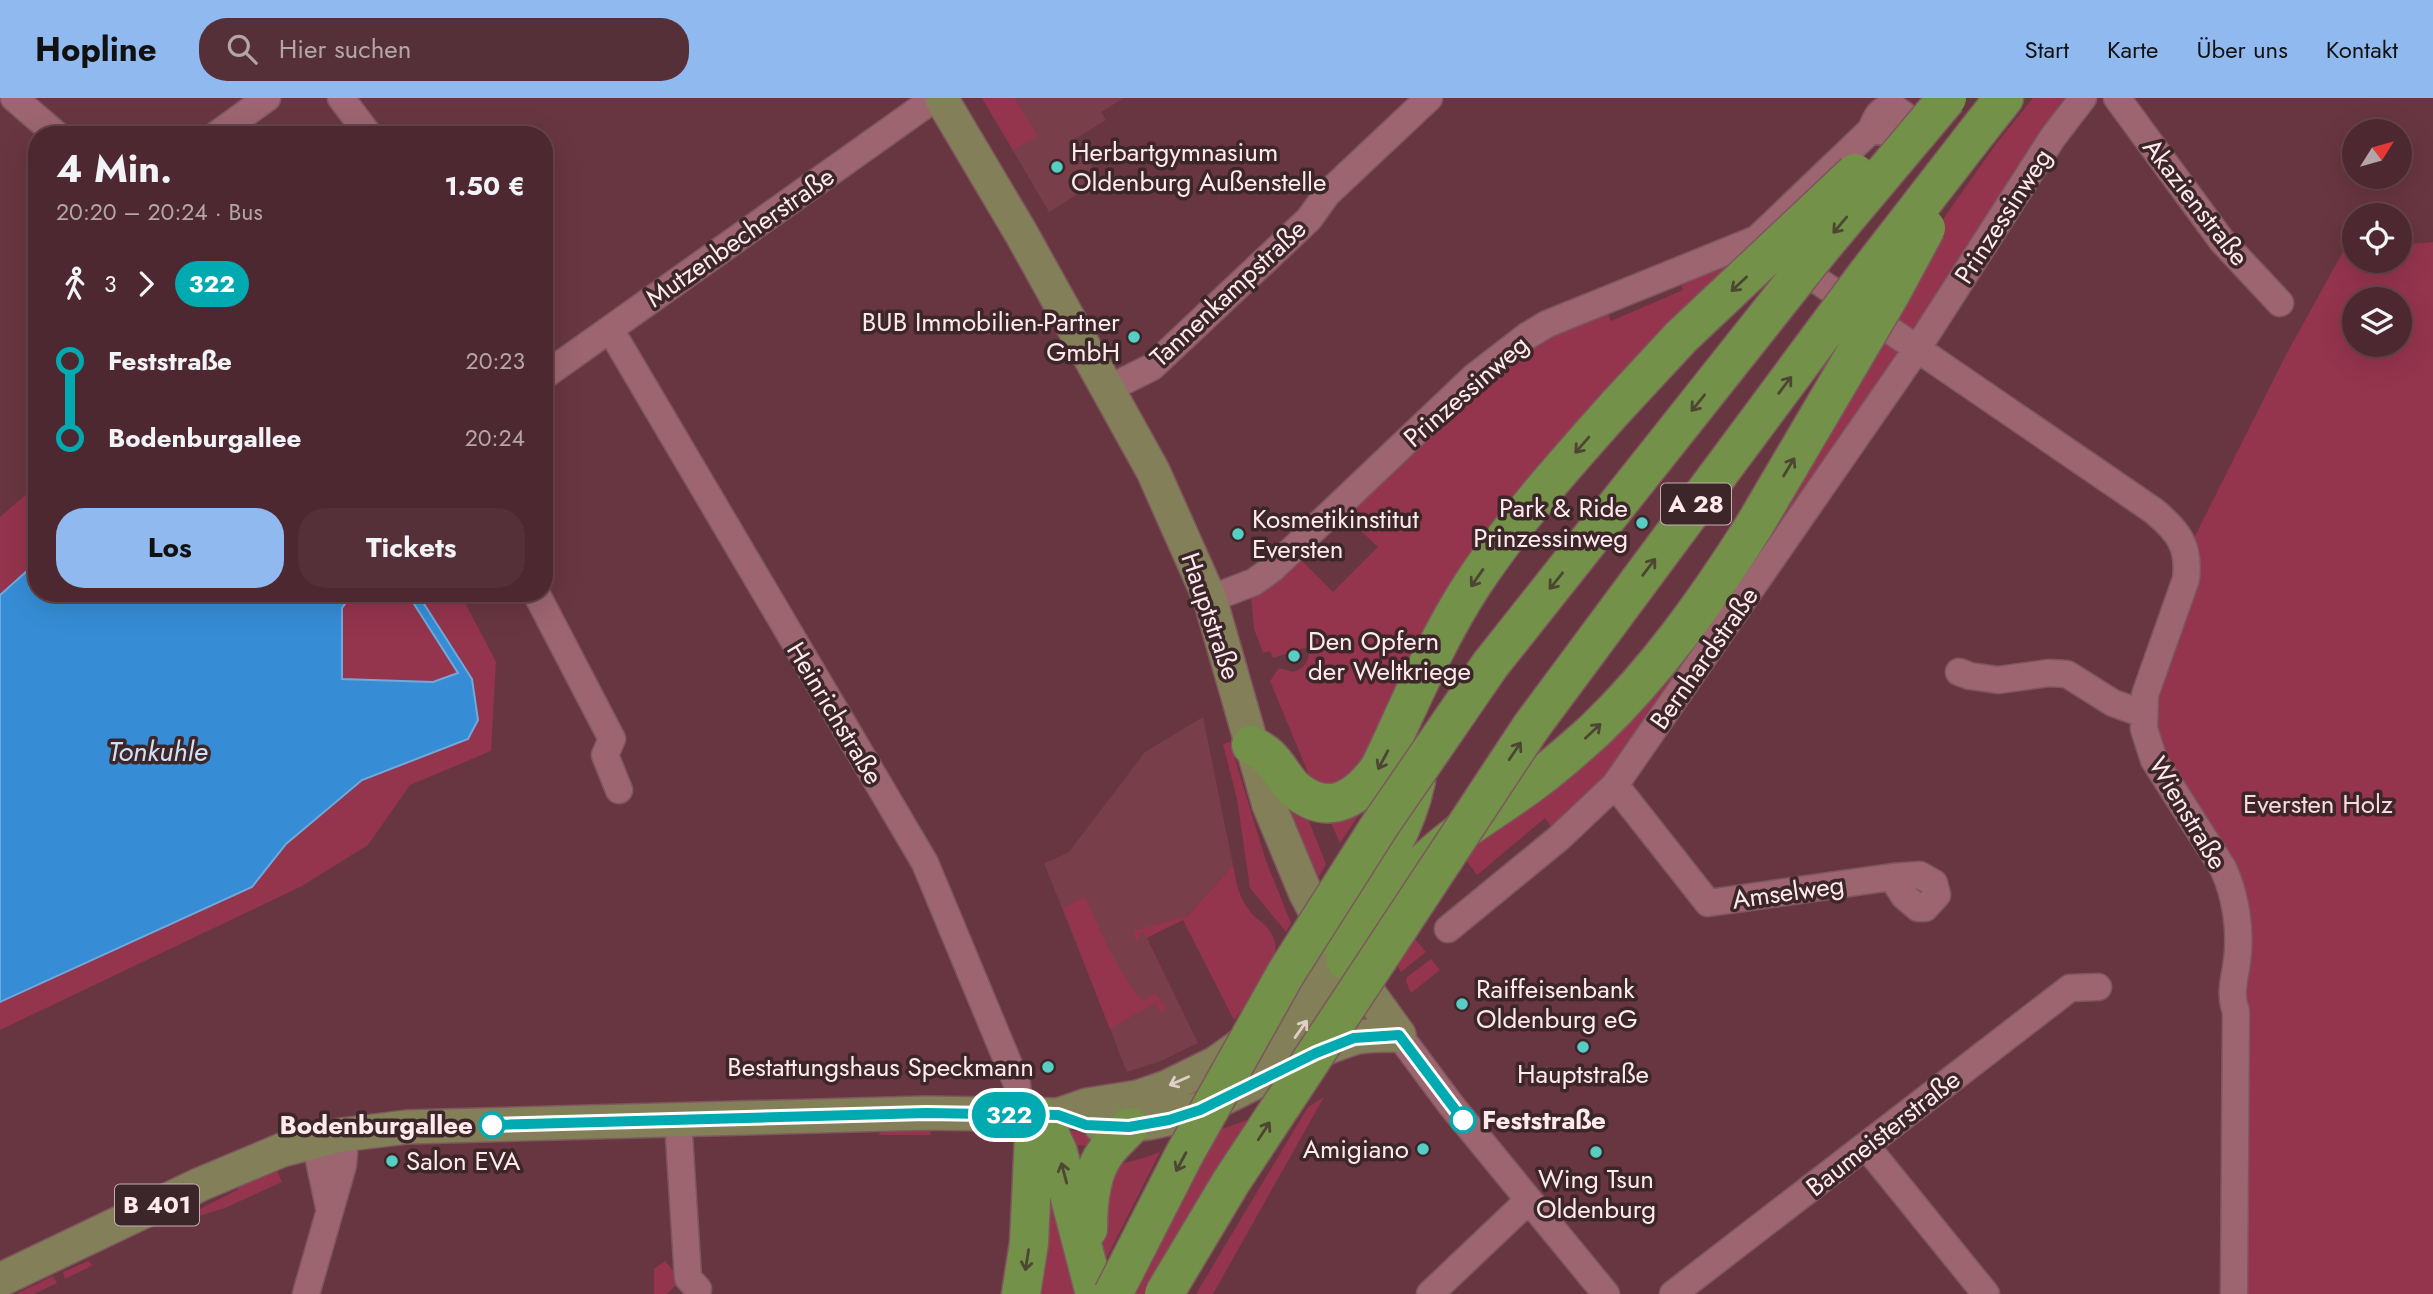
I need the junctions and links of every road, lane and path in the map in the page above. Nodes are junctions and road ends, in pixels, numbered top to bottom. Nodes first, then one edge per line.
1 (14, 98) edge
2 (267, 98) edge
3 (341, 98) edge
4 (935, 98) edge
5 (941, 98) edge
6 (1429, 98) edge
7 (1927, 98) edge
8 (1947, 98) edge
9 (2083, 98) edge
10 (2118, 98) edge
11 (1992, 113) edge
12 (47, 126) edge
13 (228, 126) edge
14 (362, 126) edge
15 (1871, 130) dead end
16 (1757, 239) junction
17 (2280, 303) dead end
18 (610, 329) junction
19 (1917, 349) junction
20 (553, 370) edge
21 (1108, 389) junction
22 (1210, 599) junction
23 (541, 602) edge
24 (1434, 654) junction
25 (1958, 672) dead end
26 (2144, 714) junction
27 (1251, 745) junction
28 (1615, 785) junction
29 (619, 790) dead end
30 (1892, 877) dead end
31 (1448, 929) dead end
32 (1339, 951) junction
33 (2098, 987) dead end
34 (1399, 1035) junction
35 (1257, 1081) junction
36 (1032, 1107) junction
37 (678, 1120) junction
38 (1129, 1127) junction
39 (328, 1138) junction
40 (1866, 1146) junction
41 (1529, 1200) junction
42 (1091, 1278) edge
43 (0, 1280) edge
44 (704, 1292) edge
45 (306, 1294) edge
46 (1021, 1294) edge
47 (1113, 1294) edge
48 (1164, 1294) edge
49 (1430, 1294) edge
50 (1606, 1294) edge
51 (1674, 1294) edge
52 (1986, 1294) edge
53 (2234, 1294) edge

1 - 12 street
2 - 13 street
3 - 14 street
4 - 18 street, Mutzenbecherstraße
5 - 21 main road, Hauptstraße
6 - 21 street, Tannenkampstraße
7 -> 24 highway, bridge
8 -> 47 highway, A 28, bridge
9 - 19 street, Prinzessinweg
10 - 17 street, Akazienstraße
32 -> 11 highway, bridge
48 -> 11 highway, A 28, bridge
15 - 16 street, Prinzessinweg
16 - 19 street
16 - 22 street, Prinzessinweg
18 - 20 street, Mutzenbecherstraße
18 - 36 street, Heinrichstraße
19 - 26 street, Wienstraße
19 - 28 street, Bernhardstraße
21 - 22 main road, Hauptstraße
22 - 27 main road, Hauptstraße
23 - 29 street
24 -> 27 highway
24 - 32 highway
25 - 26 street
26 - 53 street, Wienstraße
27 - 32 main road, Hauptstraße
28 - 30 street, Amselweg
28 - 31 street, Bernhardstraße
32 - 34 main road, Hauptstraße
35 -> 32 main road, B 401
32 -> 36 main road
33 - 40 street, Baumeisterstraße
34 - 35 main road
34 - 41 street, Hauptstraße
35 - 38 main road, B 401
36 - 37 main road, B 401
36 - 38 main road, B 401
42 -> 36 highway
36 -> 46 highway
37 - 39 main road, B 401
37 - 44 street
38 - 42 highway
39 - 43 main road, B 401
39 - 45 street
40 - 51 street, Baumeisterstraße
40 - 52 street
41 - 49 street
41 - 50 street, Hauptstraße

